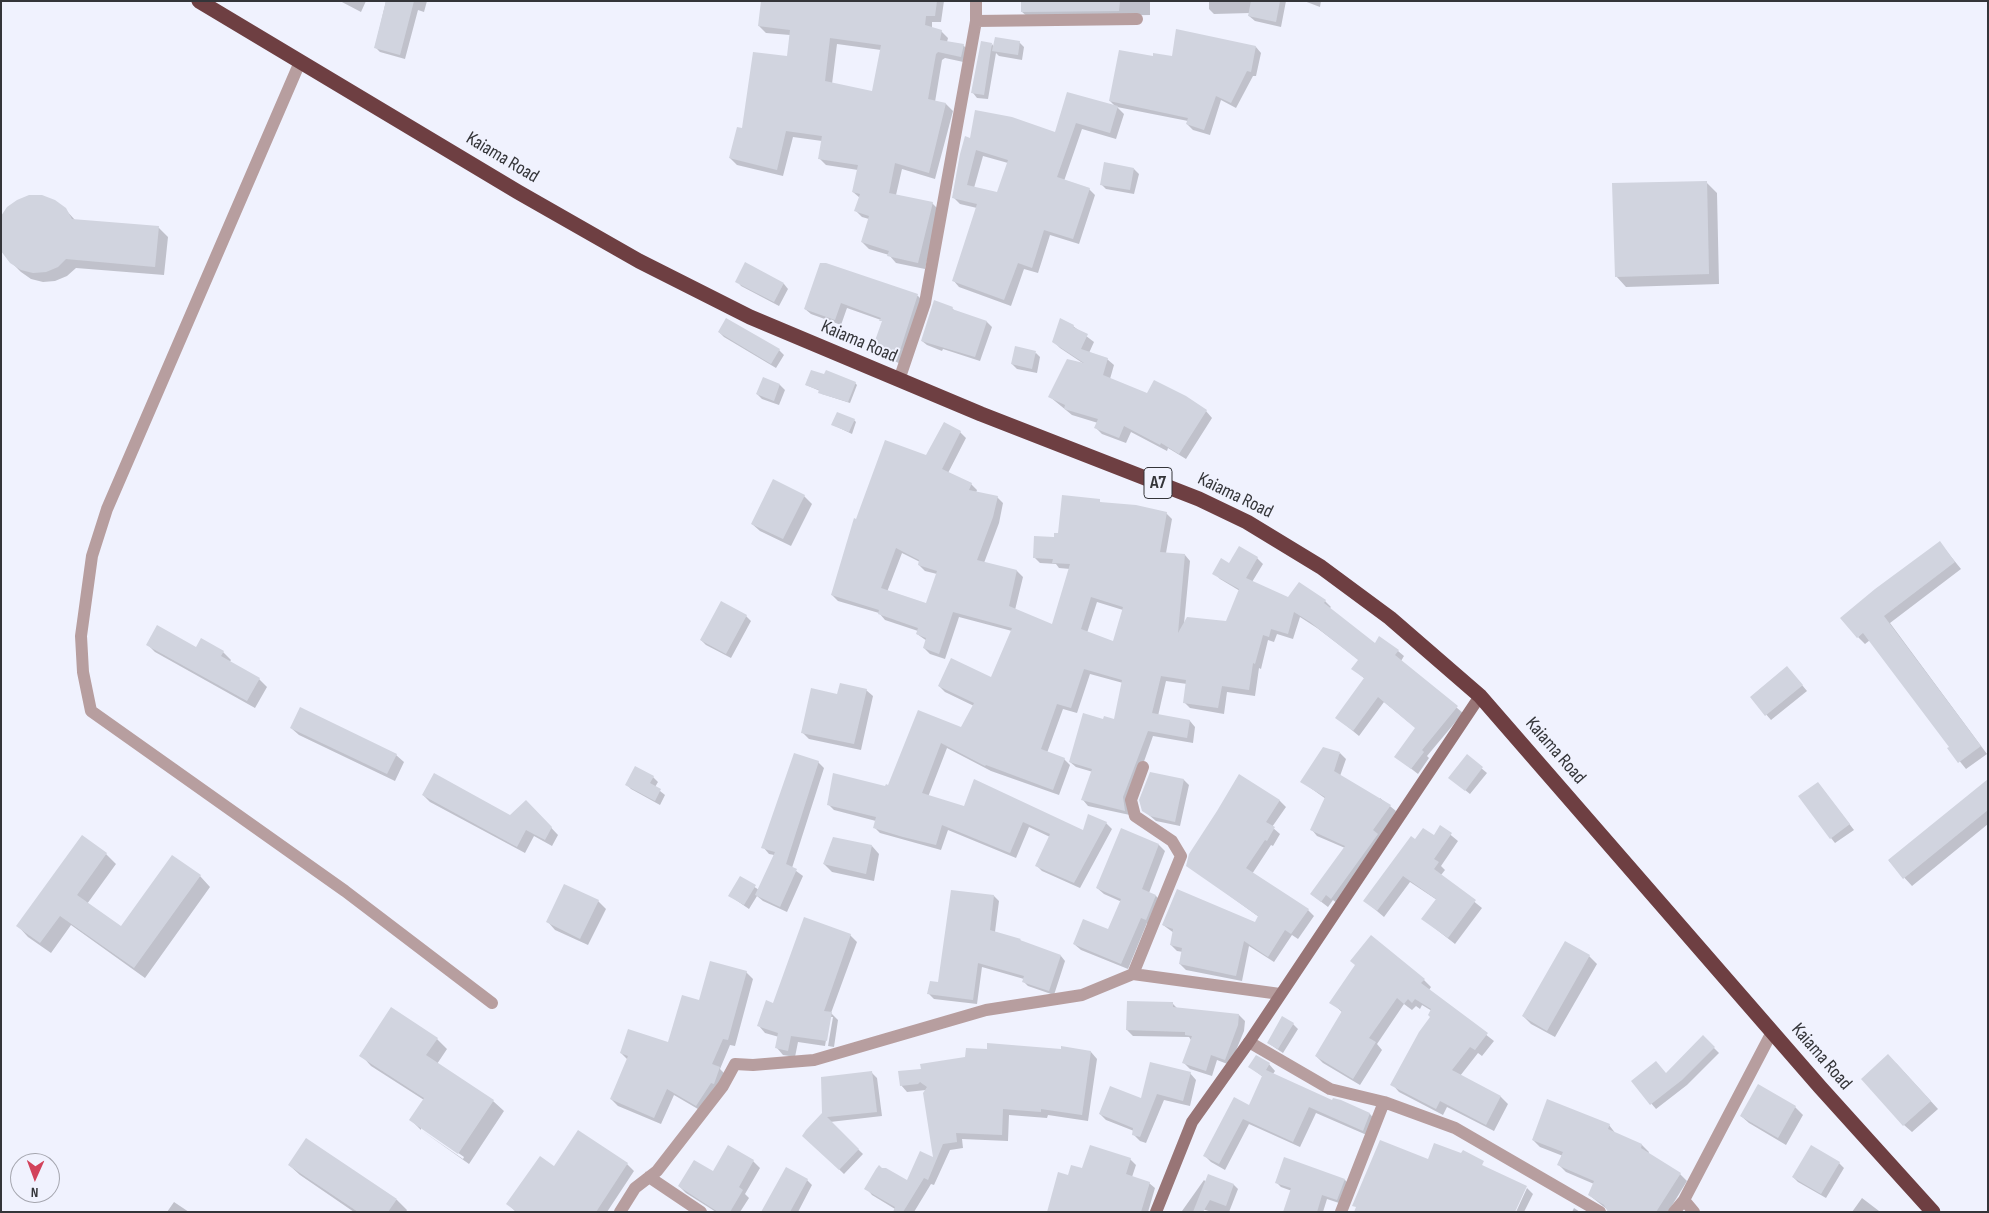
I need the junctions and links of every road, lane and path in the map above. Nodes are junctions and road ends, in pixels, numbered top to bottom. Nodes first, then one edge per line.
1 (199, 1) edge
2 (976, 1) edge
3 (1137, 19) dead end
4 (976, 21) junction
5 (300, 62) junction
6 (899, 380) junction
7 (1480, 696) junction
8 (1143, 767) dead end
9 (1133, 974) junction
10 (1280, 994) junction
11 (492, 1004) dead end
12 (1772, 1032) junction
13 (1249, 1042) junction
14 (1384, 1102) junction
15 (649, 1177) junction
16 (1684, 1200) junction
17 (620, 1212) edge
18 (701, 1212) edge
19 (1156, 1212) edge
20 (1341, 1212) edge
21 (1600, 1212) edge
22 (1674, 1212) edge
23 (1694, 1212) edge
24 (1933, 1212) edge

1 - 5 highway, Kaiama Road / A7
2 - 4 street
3 - 4 street
4 - 6 street
5 - 6 highway, Kaiama Road / A7
5 - 11 street
6 - 7 highway, Kaiama Road / A7
7 - 10 street
7 - 12 highway, Kaiama Road / A7
8 - 9 street
9 - 10 street
9 - 15 street
10 - 13 street
12 - 16 street
12 - 24 highway, Kaiama Road / A7
13 - 14 street
13 - 19 street
14 - 20 street
14 - 21 street
15 - 17 street
15 - 18 street
16 - 22 street
16 - 23 street

